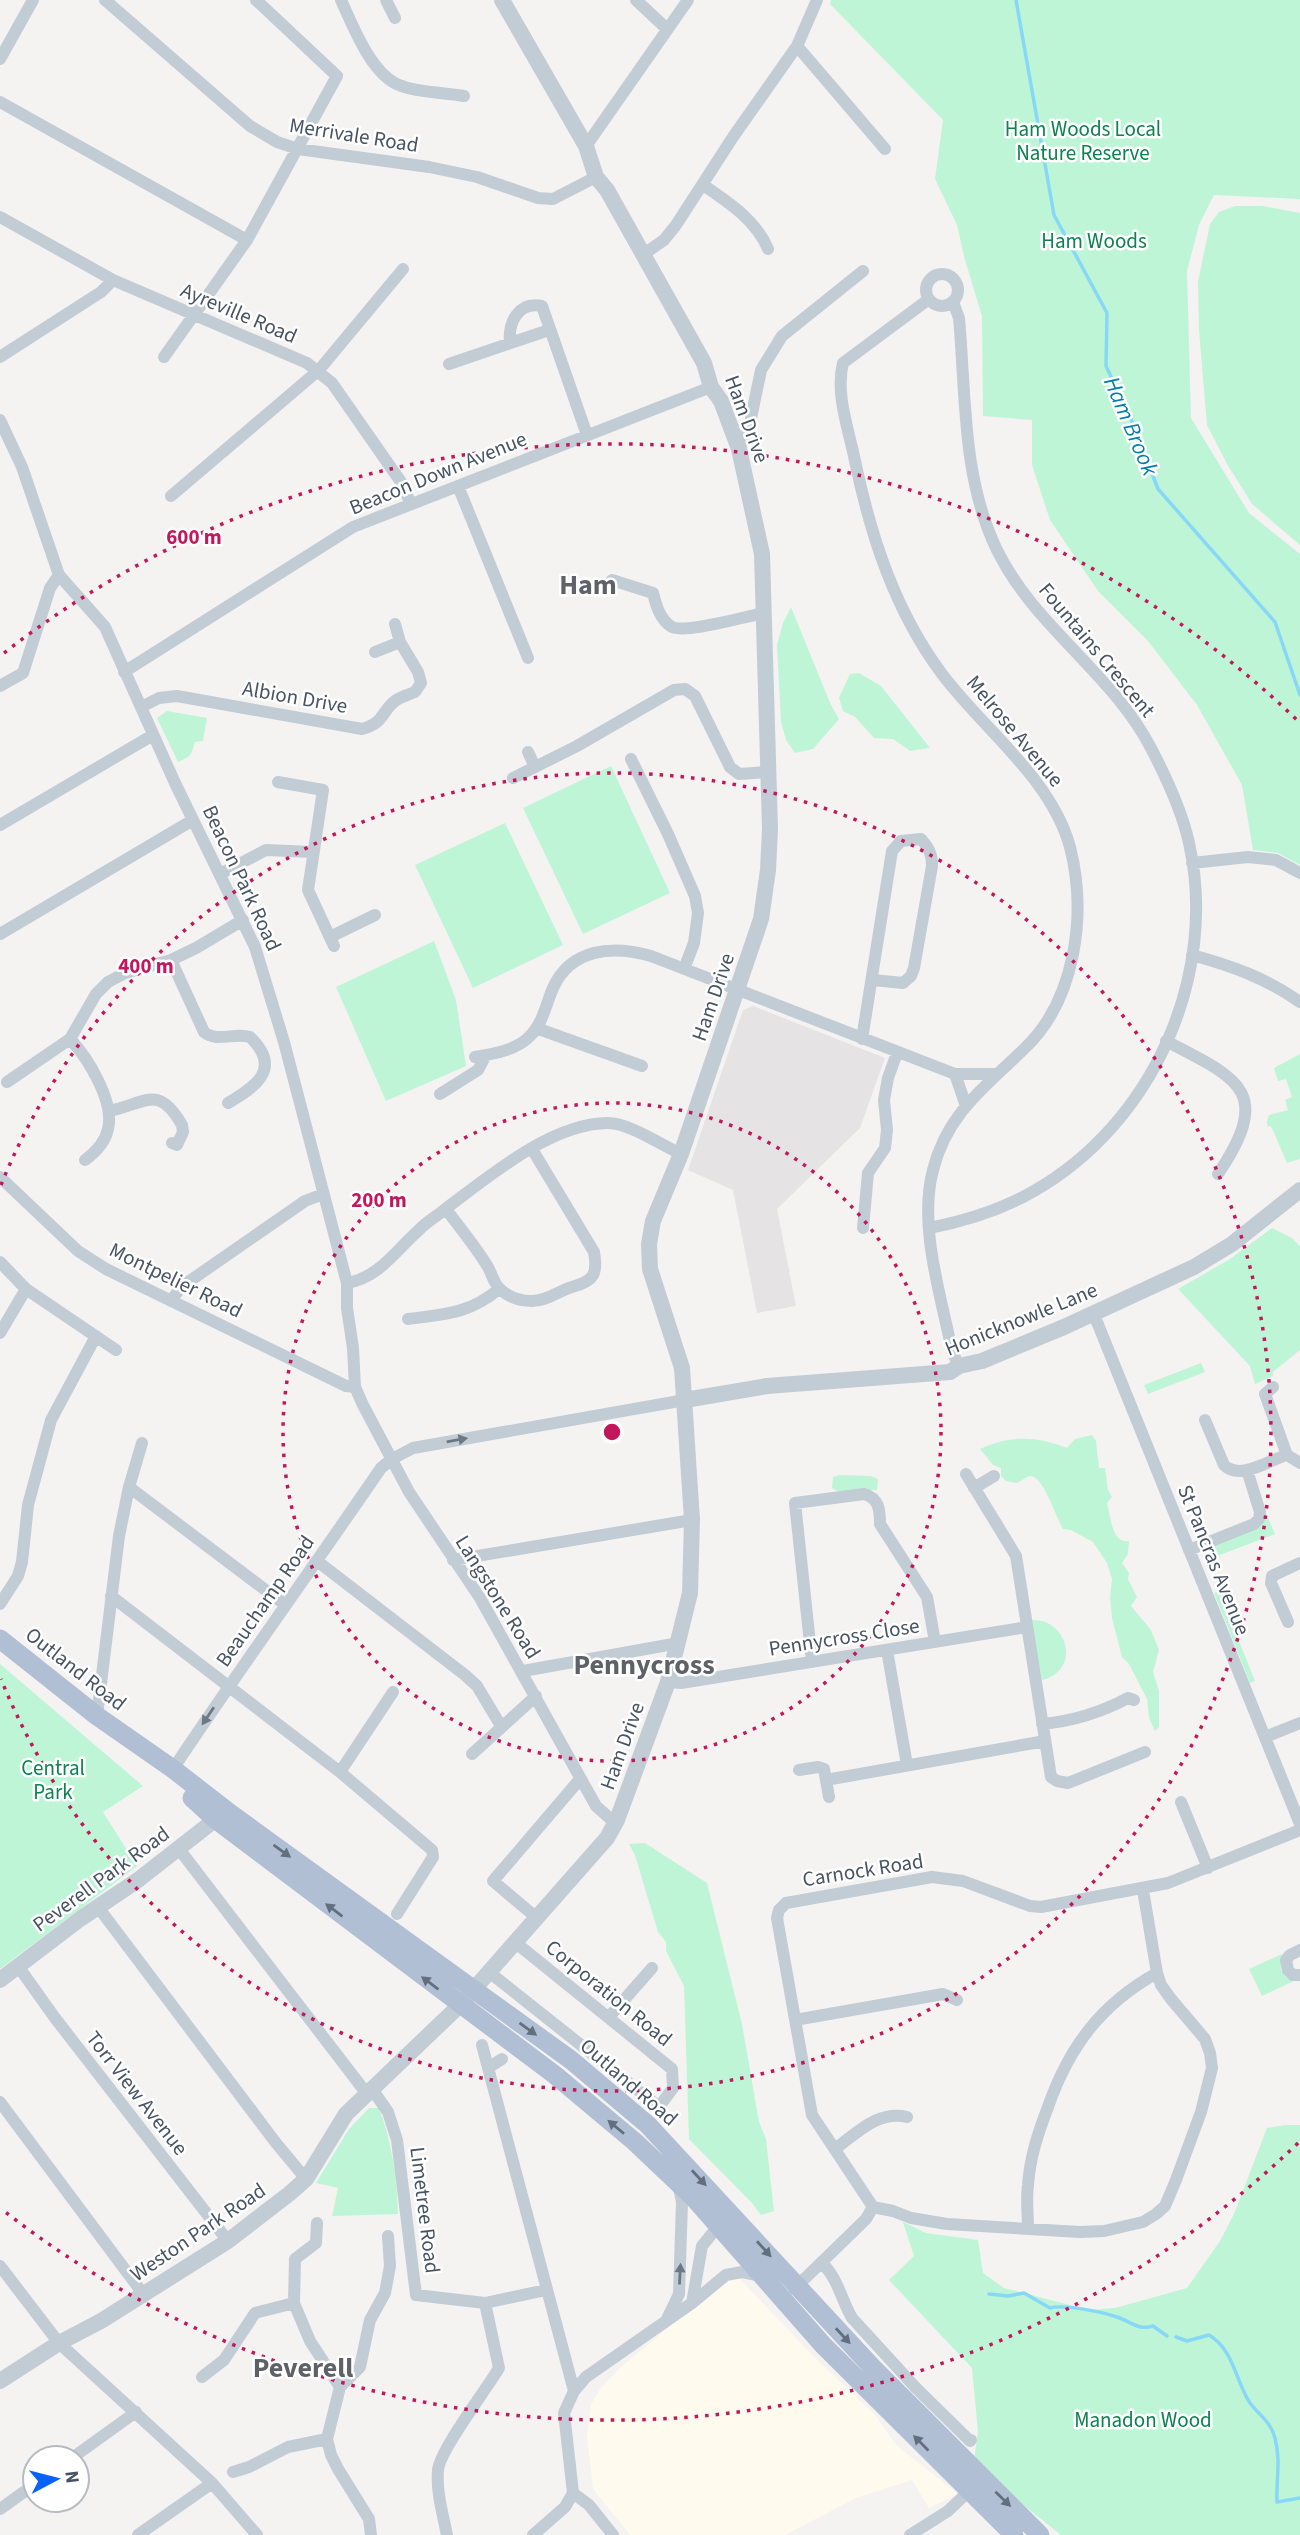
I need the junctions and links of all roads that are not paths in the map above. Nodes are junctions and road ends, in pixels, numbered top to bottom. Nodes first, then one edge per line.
1 (33, 0) edge
2 (106, 0) edge
3 (256, 0) edge
4 (341, 0) edge
5 (386, 0) edge
6 (502, 0) edge
7 (636, 0) edge
8 (688, 0) edge
9 (817, 0) edge
10 (395, 18) dead end
11 (667, 29) junction
12 (797, 46) junction
13 (0, 58) edge
14 (464, 96) dead end
15 (0, 102) edge
16 (586, 146) junction
17 (298, 149) junction
18 (884, 149) dead end
19 (596, 177) junction
20 (703, 185) junction
21 (0, 217) edge
22 (247, 240) junction
23 (768, 249) dead end
24 (644, 254) junction
25 (403, 268) dead end
26 (863, 271) dead end
27 (113, 280) junction
28 (929, 299) junction
29 (953, 302) junction
30 (193, 315) junction
31 (549, 330) junction
32 (510, 344) junction
33 (0, 357) edge
34 (164, 357) dead end
35 (449, 365) dead end
36 (319, 370) junction
37 (711, 387) junction
38 (0, 420) edge
39 (587, 435) junction
40 (739, 449) junction
41 (458, 486) junction
42 (172, 496) dead end
43 (411, 504) junction
44 (59, 575) junction
45 (612, 580) dead end
46 (765, 613) junction
47 (395, 624) dead end
48 (400, 642) junction
49 (375, 652) dead end
50 (528, 658) dead end
51 (124, 671) junction
52 (0, 686) edge
53 (141, 707) junction
54 (153, 735) junction
55 (528, 752) dead end
56 (631, 759) dead end
57 (535, 766) junction
58 (768, 772) junction
59 (513, 778) dead end
60 (278, 782) dead end
61 (193, 820) junction
62 (0, 825) edge
63 (312, 852) junction
64 (1192, 863) junction
65 (1300, 873) edge
66 (219, 874) junction
67 (375, 915) dead end
68 (243, 920) junction
69 (0, 934) edge
70 (1192, 955) junction
71 (171, 960) junction
72 (684, 969) junction
73 (873, 980) junction
74 (737, 991) junction
75 (1300, 1002) edge
76 (536, 1028) junction
77 (70, 1039) junction
78 (862, 1039) junction
79 (1166, 1041) junction
80 (897, 1053) junction
81 (642, 1066) dead end
82 (955, 1074) junction
83 (996, 1074) junction
84 (7, 1082) dead end
85 (440, 1094) dead end
86 (229, 1103) dead end
87 (966, 1106) junction
88 (109, 1111) junction
89 (172, 1143) dead end
90 (532, 1149) junction
91 (681, 1154) junction
92 (85, 1160) dead end
93 (1226, 1169) dead end
94 (0, 1177) edge
95 (1300, 1190) edge
96 (323, 1194) junction
97 (446, 1209) junction
98 (863, 1228) dead end
99 (929, 1228) junction
100 (0, 1262) edge
101 (348, 1283) junction
102 (26, 1289) junction
103 (499, 1289) junction
104 (171, 1301) junction
105 (1093, 1312) junction
106 (408, 1319) dead end
107 (0, 1333) edge
108 (96, 1336) junction
109 (116, 1350) dead end
110 (960, 1366) junction
111 (355, 1387) junction
112 (1273, 1387) dead end
113 (685, 1401) junction
114 (1205, 1420) dead end
115 (142, 1443) dead end
116 (1296, 1457) edge
117 (392, 1459) junction
118 (1247, 1470) junction
119 (966, 1474) dead end
120 (994, 1476) dead end
121 (129, 1487) junction
122 (974, 1488) junction
123 (692, 1520) junction
124 (1189, 1550) junction
125 (453, 1560) junction
126 (317, 1561) junction
127 (1300, 1563) edge
128 (111, 1596) junction
129 (0, 1604) edge
130 (284, 1604) junction
131 (1288, 1622) dead end
132 (1027, 1627) junction
133 (0, 1639) edge
134 (935, 1642) junction
135 (679, 1643) junction
136 (887, 1650) junction
137 (812, 1662) junction
138 (523, 1671) junction
139 (668, 1682) junction
140 (228, 1686) junction
141 (393, 1692) dead end
142 (536, 1696) junction
143 (1134, 1700) dead end
144 (97, 1716) junction
145 (1300, 1723) edge
146 (1042, 1724) junction
147 (501, 1726) junction
148 (124, 1735) junction
149 (1265, 1737) junction
150 (1045, 1741) junction
151 (1145, 1752) dead end
152 (472, 1754) dead end
153 (907, 1765) junction
154 (173, 1769) junction
155 (799, 1770) dead end
156 (340, 1772) junction
157 (580, 1779) junction
158 (826, 1780) junction
159 (829, 1797) dead end
160 (1181, 1802) dead end
161 (221, 1815) junction
162 (615, 1823) junction
163 (1300, 1824) edge
164 (1300, 1830) edge
165 (179, 1849) junction
166 (1208, 1868) junction
167 (1143, 1890) junction
168 (98, 1908) junction
169 (397, 1914) dead end
170 (538, 1919) junction
171 (516, 1943) junction
172 (1300, 1950) edge
173 (18, 1966) junction
174 (652, 1968) dead end
175 (489, 1972) junction
176 (1157, 1973) junction
177 (1300, 1975) edge
178 (0, 1980) edge
179 (466, 1997) junction
180 (957, 2000) dead end
181 (609, 2017) junction
182 (795, 2020) junction
183 (482, 2045) dead end
184 (502, 2059) dead end
185 (488, 2068) junction
186 (369, 2092) junction
187 (0, 2102) edge
188 (907, 2117) dead end
189 (835, 2149) junction
190 (306, 2179) junction
191 (678, 2183) junction
192 (873, 2207) junction
193 (724, 2219) junction
194 (317, 2223) dead end
195 (1028, 2228) junction
196 (388, 2236) dead end
197 (228, 2241) junction
198 (823, 2264) junction
199 (0, 2266) edge
200 (762, 2276) junction
201 (797, 2286) junction
202 (546, 2290) junction
203 (144, 2295) junction
204 (782, 2300) junction
205 (294, 2303) junction
206 (485, 2303) junction
207 (692, 2303) junction
208 (667, 2319) junction
209 (59, 2343) junction
210 (202, 2377) dead end
211 (0, 2381) edge
212 (340, 2388) junction
213 (574, 2390) junction
214 (136, 2412) junction
215 (327, 2439) junction
216 (971, 2440) dead end
217 (91, 2444) edge
218 (233, 2472) dead end
219 (212, 2483) junction
220 (969, 2491) junction
221 (573, 2493) junction
222 (21, 2494) edge
223 (0, 2509) edge
224 (1020, 2528) edge
225 (138, 2535) edge
226 (257, 2535) edge
227 (371, 2535) edge
228 (447, 2535) edge
229 (533, 2535) edge
230 (613, 2535) edge
231 (910, 2535) edge
232 (1042, 2535) edge

1 - 13 street
2 - 17 street, Merrivale Road
3 - 17 street
4 - 14 street
5 - 10 street
6 - 16 street, Ham Drive
7 - 11 street
8 - 11 street
9 - 12 street
11 - 16 street
12 - 18 street
12 - 20 street
15 - 22 street
16 - 19 street, Ham Drive
17 - 19 street, Merrivale Road
17 - 22 street
19 - 24 street, Ham Drive
20 - 23 street
20 - 24 street
21 - 27 street, Ayreville Road
22 - 30 street
24 - 37 street, Ham Drive
25 - 36 street
26 - 40 street
27 - 30 street, Ayreville Road
27 - 33 street
28 - 29 street
28 - 29 street, Melrose Avenue
28 - 83 street, Melrose Avenue
29 - 64 street, Fountains Crescent
30 - 34 street
30 - 36 street, Ayreville Road
31 - 32 street
31 - 32 street
31 - 39 street
32 - 35 street
36 - 42 street
36 - 43 street, Ayreville Road
37 - 39 street, Beacon Down Avenue
37 - 40 street, Ham Drive
38 - 44 street, Beacon Park Road
39 - 41 street, Beacon Down Avenue
40 - 46 street, Ham Drive
41 - 43 street, Beacon Down Avenue
41 - 50 street
43 - 51 street, Beacon Down Avenue
44 - 51 street, Beacon Park Road
44 - 52 street
45 - 46 street
46 - 58 street, Ham Drive
47 - 48 street, Albion Drive
48 - 49 street
48 - 53 street, Albion Drive
51 - 53 street, Beacon Park Road
53 - 54 street, Beacon Park Road
54 - 61 street, Beacon Park Road
54 - 62 street
55 - 57 street
56 - 72 street
57 - 58 street
57 - 59 street
58 - 74 street, Ham Drive
60 - 63 street
61 - 66 street, Beacon Park Road
61 - 69 street
63 - 66 street
63 - 67 street
64 - 65 street
64 - 70 street, Fountains Crescent
66 - 68 street, Beacon Park Road
68 - 71 street
68 - 96 street, Beacon Park Road
70 - 75 street
70 - 79 street, Fountains Crescent
71 - 77 street
71 - 86 street
72 - 74 street
72 - 76 street
73 - 73 street
73 - 78 street
74 - 78 street
74 - 91 street, Ham Drive
76 - 81 street
76 - 85 street
77 - 84 street
77 - 88 street
78 - 80 street
79 - 93 street
79 - 99 street, Fountains Crescent
80 - 82 street
80 - 98 street
82 - 83 street
82 - 87 street
83 - 87 street, Melrose Avenue
87 - 99 street, Melrose Avenue
88 - 89 street
88 - 92 street
90 - 91 street
90 - 97 street
90 - 103 street
91 - 113 street, Ham Drive
94 - 104 street, Montpelier Road
95 - 105 street, Honicknowle Lane
96 - 101 street, Beacon Park Road
96 - 104 street
97 - 101 street
97 - 103 street
99 - 110 street, Melrose Avenue
100 - 102 street
101 - 111 street, Beacon Park Road
102 - 107 street
102 - 108 street
103 - 106 street
104 - 111 street, Montpelier Road
105 - 110 street, Honicknowle Lane
105 - 124 street, St Pancras Avenue
108 - 109 street
108 - 129 street
110 - 113 street, Honicknowle Lane
111 - 117 street, Langstone Road
112 - 116 street
117 -> 113 street
113 - 123 street, Ham Drive
114 - 118 street
115 - 121 street
116 - 118 street
117 - 125 street, Langstone Road
117 - 126 street, Beauchamp Road
118 - 124 street
119 - 122 street
120 - 122 street
121 - 128 street
121 - 130 street
122 - 132 street
123 - 125 street
123 - 135 street, Ham Drive
124 - 149 street, St Pancras Avenue
125 - 138 street, Langstone Road
126 - 130 street, Beauchamp Road
126 - 147 street
127 - 131 street
128 - 140 street
128 - 144 street
130 - 140 street, Beauchamp Road
132 - 134 street, Pennycross Close
132 - 146 street
133 - 144 main road, Outland Road
134 - 136 street, Pennycross Close
134 - 137 street
135 - 138 street
135 - 139 street, Ham Drive
136 - 137 street, Pennycross Close
136 - 153 street
137 - 139 street, Pennycross Close
138 - 142 street, Langstone Road
139 - 162 street, Ham Drive
140 -> 154 street, Beauchamp Road
140 - 156 street
141 - 156 street
142 - 147 street
142 - 157 street, Langstone Road
143 - 146 street
144 - 148 main road, Outland Road
145 - 149 street
146 - 150 street
147 - 152 street
148 - 154 main road, Outland Road
148 - 161 main road, Outland Road
149 - 163 street, St Pancras Avenue
150 - 151 street
150 - 153 street
153 - 158 street
154 - 161 main road, Outland Road
155 - 158 street
156 - 169 street
157 - 162 street, Langstone Road
157 - 170 street
158 - 159 street
160 - 166 street
161 - 165 street, Peverell Park Road
161 - 179 main road, Outland Road
162 - 170 street, Ham Drive
164 - 166 street, Carnock Road
165 - 168 street, Peverell Park Road
165 - 186 street
166 - 167 street, Carnock Road
167 - 176 street
167 - 182 street, Carnock Road
168 - 173 street, Peverell Park Road
168 - 190 street
170 - 171 street, Ham Drive
171 - 175 street, Ham Drive
171 - 181 street, Corporation Road
172 - 177 street
173 - 178 street, Peverell Park Road
173 - 197 street, Torr View Avenue
174 - 181 street
175 - 179 street, Ham Drive
175 - 181 street, Corporation Road
176 - 195 street
176 - 195 street
179 - 186 street, Weston Park Road
191 -> 179 main road, Outland Road
179 -> 193 main road, Outland Road
180 - 182 street
182 - 189 street, Carnock Road
183 - 185 street
184 - 185 street
185 - 202 street
186 - 190 street, Weston Park Road
186 - 206 street, Limetree Road
187 - 203 street
188 - 189 street
189 - 192 street, Carnock Road
190 - 197 street, Weston Park Road
191 - 193 main road, Outland Road
208 -> 191 street
192 - 195 street
192 - 198 street
193 - 200 main road, Outland Road
193 -> 201 main road, Outland Road
193 - 207 street
194 - 205 street
196 - 212 street
197 - 203 street, Weston Park Road
198 - 201 street
198 - 216 street
199 - 209 street
200 - 204 main road, Outland Road
200 - 207 street
201 - 204 street
201 -> 224 main road, Outland Road
202 - 206 street, Limetree Road
202 - 213 street
203 - 209 street, Weston Park Road
220 -> 204 main road, Outland Road
205 - 210 street
205 - 212 street
206 - 228 street
207 - 208 street
208 - 213 street
209 - 211 street, Weston Park Road
209 - 214 street
212 - 215 street
213 - 221 street
214 - 217 street
214 - 219 street
215 - 218 street
215 - 227 street
219 - 225 street
219 - 226 street
220 - 224 main road, Outland Road
220 - 231 street
221 - 229 street
221 - 230 street
222 - 223 street
224 - 232 main road, Outland Road

